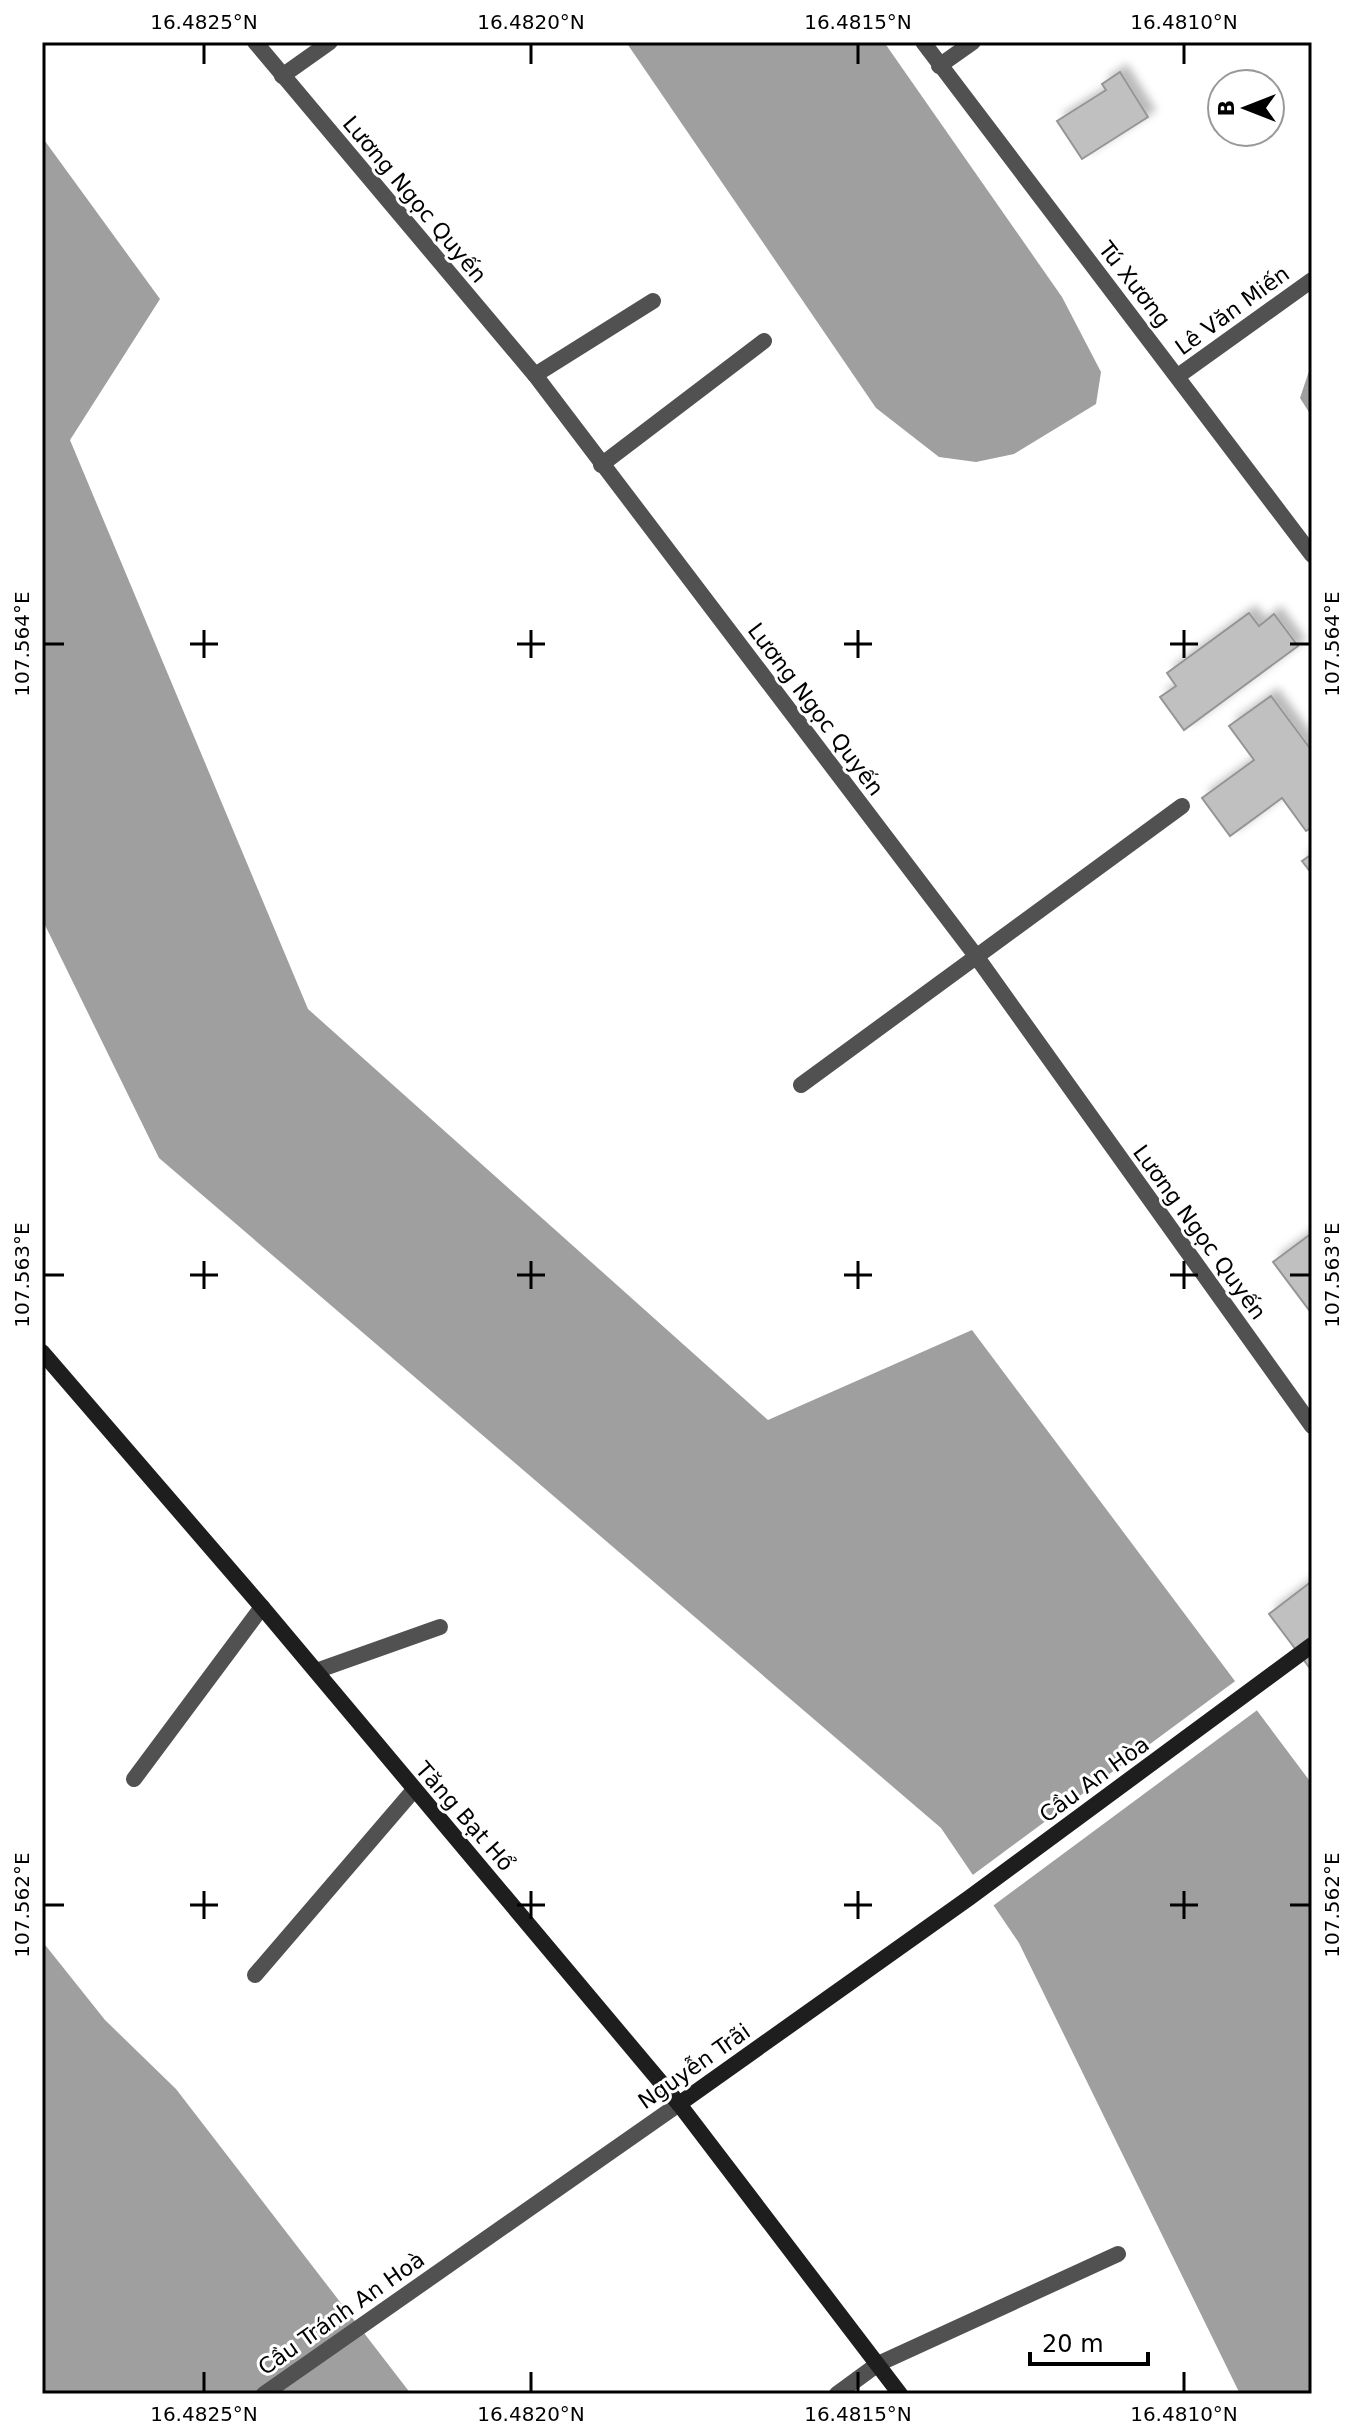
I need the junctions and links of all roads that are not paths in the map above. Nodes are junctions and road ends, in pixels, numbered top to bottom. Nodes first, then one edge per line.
1 (255, 42) edge
2 (330, 42) edge
3 (923, 42) edge
4 (973, 42) edge
5 (939, 66) junction
6 (282, 76) junction
7 (1312, 280) edge
8 (653, 301) dead end
9 (764, 341) dead end
10 (535, 375) junction
11 (1178, 376) junction
12 (601, 465) junction
13 (1312, 555) edge
14 (1182, 806) dead end
15 (976, 956) junction
16 (801, 1085) dead end
17 (42, 1352) edge
18 (1312, 1426) edge
19 (262, 1607) junction
20 (440, 1627) dead end
21 (1312, 1645) edge
22 (316, 1671) junction
23 (134, 1779) dead end
24 (413, 1791) junction
25 (969, 1898) joint
26 (255, 1975) dead end
27 (679, 2104) junction
28 (1118, 2254) dead end
29 (443, 2267) joint
30 (878, 2364) junction
31 (264, 2394) edge
32 (837, 2394) edge
33 (900, 2394) edge

1 - 6 street, Lương Ngọc Quyến
2 - 6 street
3 - 5 street, Tú Xương
4 - 5 street
5 - 11 street, Tú Xương
6 - 10 street, Lương Ngọc Quyến
7 - 11 street, Lê Văn Miến
8 - 10 street
9 - 12 street
10 - 12 street, Lương Ngọc Quyến
11 - 13 street, Tú Xương
12 - 15 street, Lương Ngọc Quyến
14 - 15 street
15 - 16 street
15 - 18 street, Lương Ngọc Quyến
17 - 19 main road, Tăng Bạt Hổ
19 - 22 main road, Tăng Bạt Hổ
19 - 23 street
20 - 22 street
21 - 25 main road, Cầu An Hòa
22 - 24 main road, Tăng Bạt Hổ
24 - 26 street
24 - 27 main road, Tăng Bạt Hổ
25 - 27 main road, Nguyễn Trãi
27 - 29 street, Nguyễn Trãi
27 - 30 main road, Tăng Bạt Hổ
28 - 30 street
29 - 31 street, Cầu Tránh An Hoà
30 - 32 street
30 - 33 main road, Tăng Bạt Hổ

